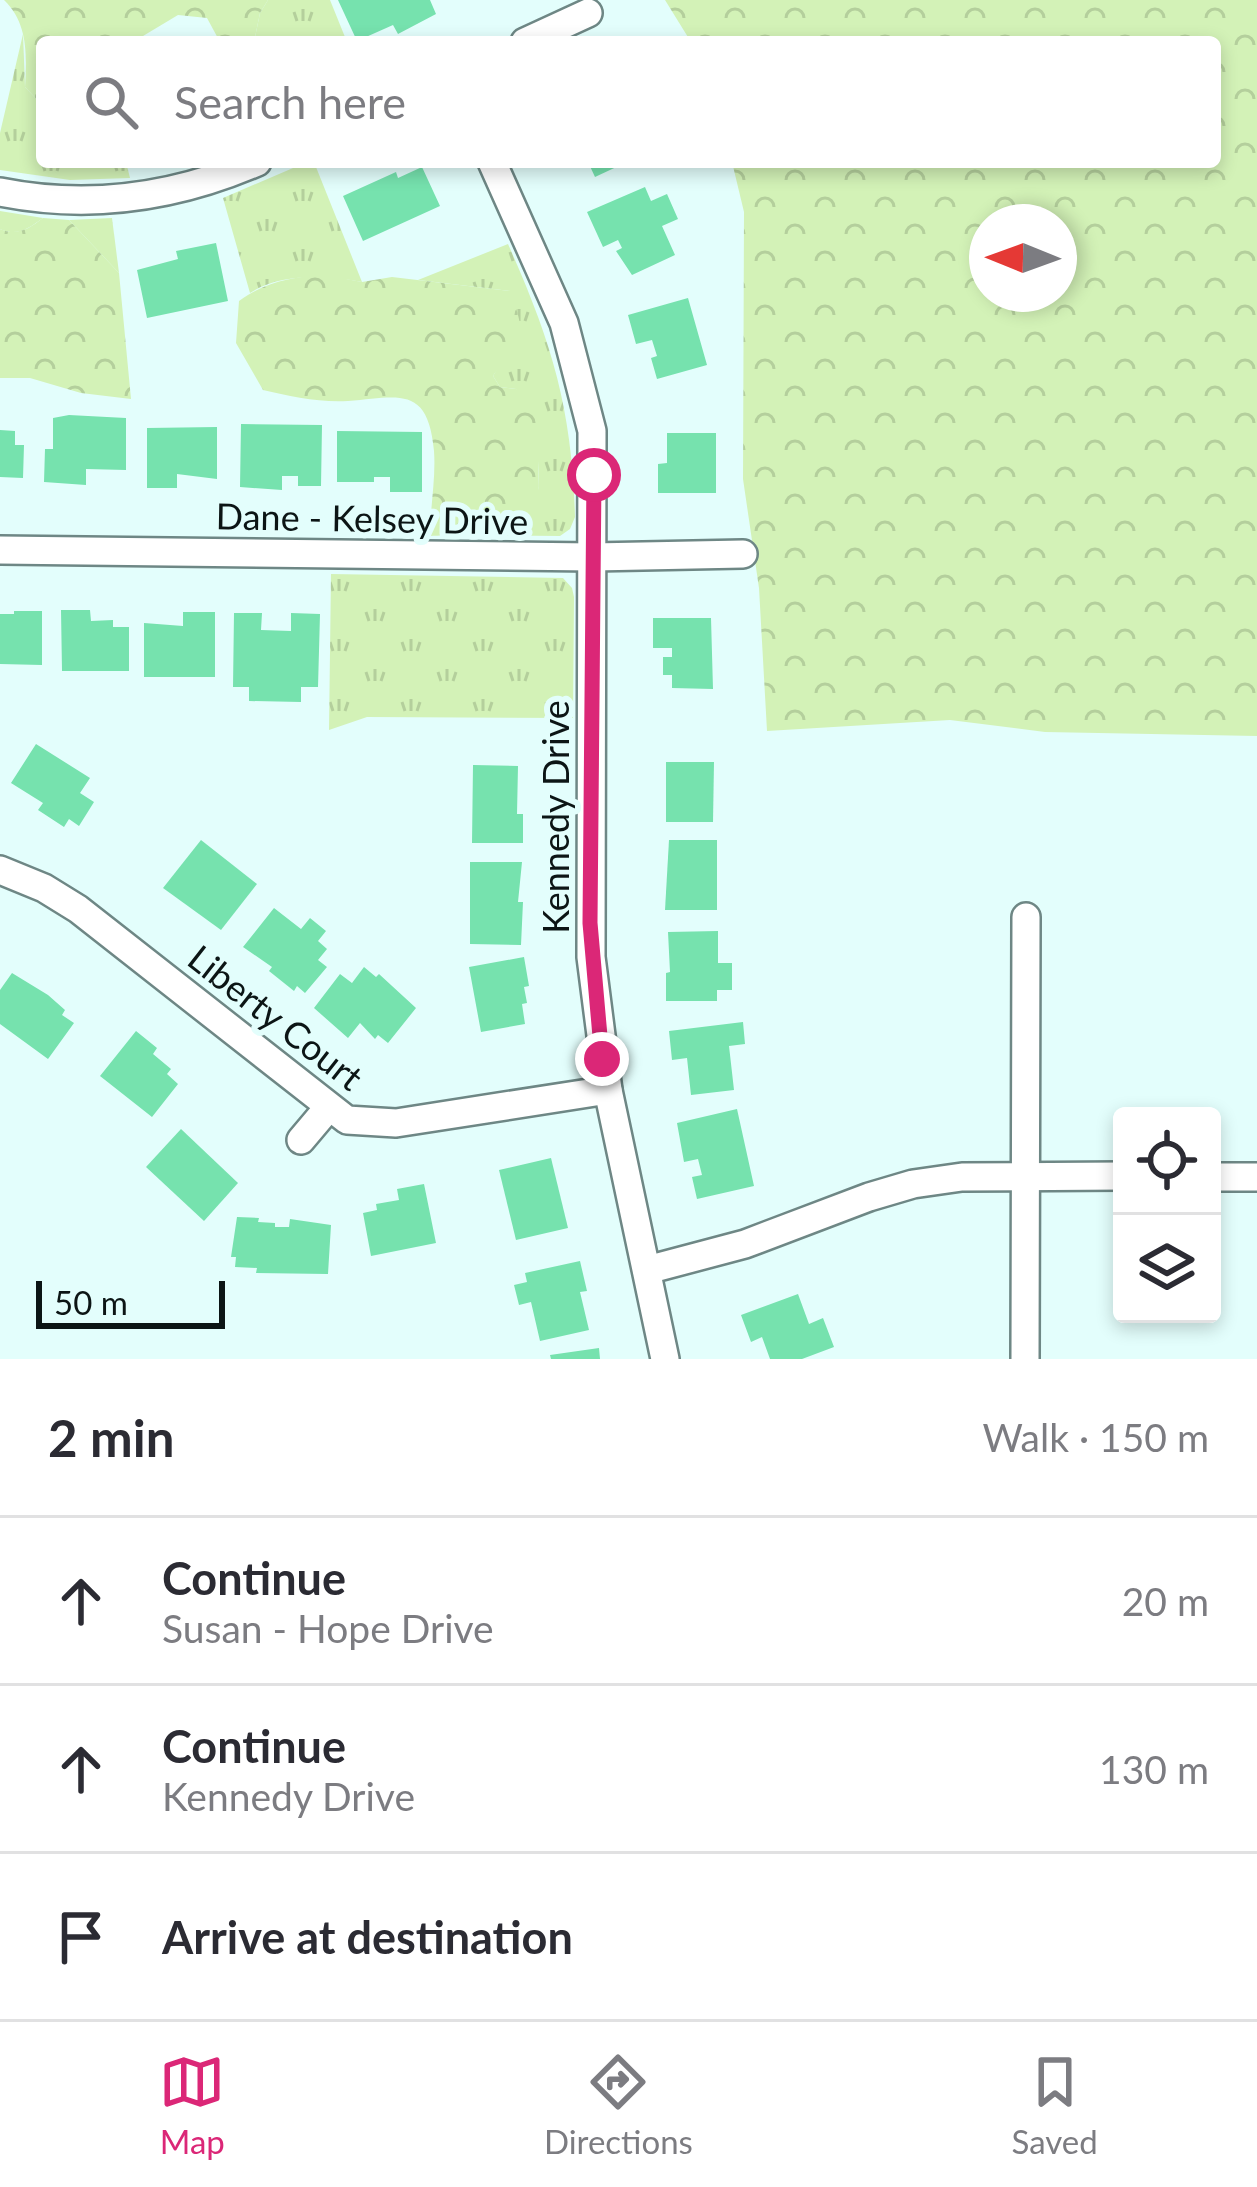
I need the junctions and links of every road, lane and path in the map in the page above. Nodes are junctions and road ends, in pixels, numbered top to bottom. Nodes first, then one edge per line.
1 (588, 13) dead end
2 (539, 36) edge
3 (243, 168) edge
4 (495, 168) edge
5 (0, 192) edge
6 (0, 550) edge
7 (742, 554) dead end
8 (593, 556) junction
9 (0, 870) edge
10 (1026, 916) dead end
11 (608, 1090) junction
12 (328, 1108) junction
13 (302, 1140) dead end
14 (1025, 1175) junction
15 (1113, 1176) edge
16 (1221, 1177) edge
17 (1257, 1177) edge
18 (647, 1270) junction
19 (665, 1359) edge
20 (1025, 1359) edge

1 - 2 street
3 - 5 street
4 - 8 street, Kennedy Drive
6 - 8 street, Dane - Kelsey Drive
7 - 8 street, Dane - Kelsey Drive
8 - 11 street, Kennedy Drive
9 - 12 street, Liberty Court
10 - 14 street
11 - 12 street, Liberty Court
11 - 18 street, Kennedy Drive
12 - 13 street
14 - 15 street
14 - 18 street
14 - 20 street
16 - 17 street
18 - 19 street, Kennedy Drive

